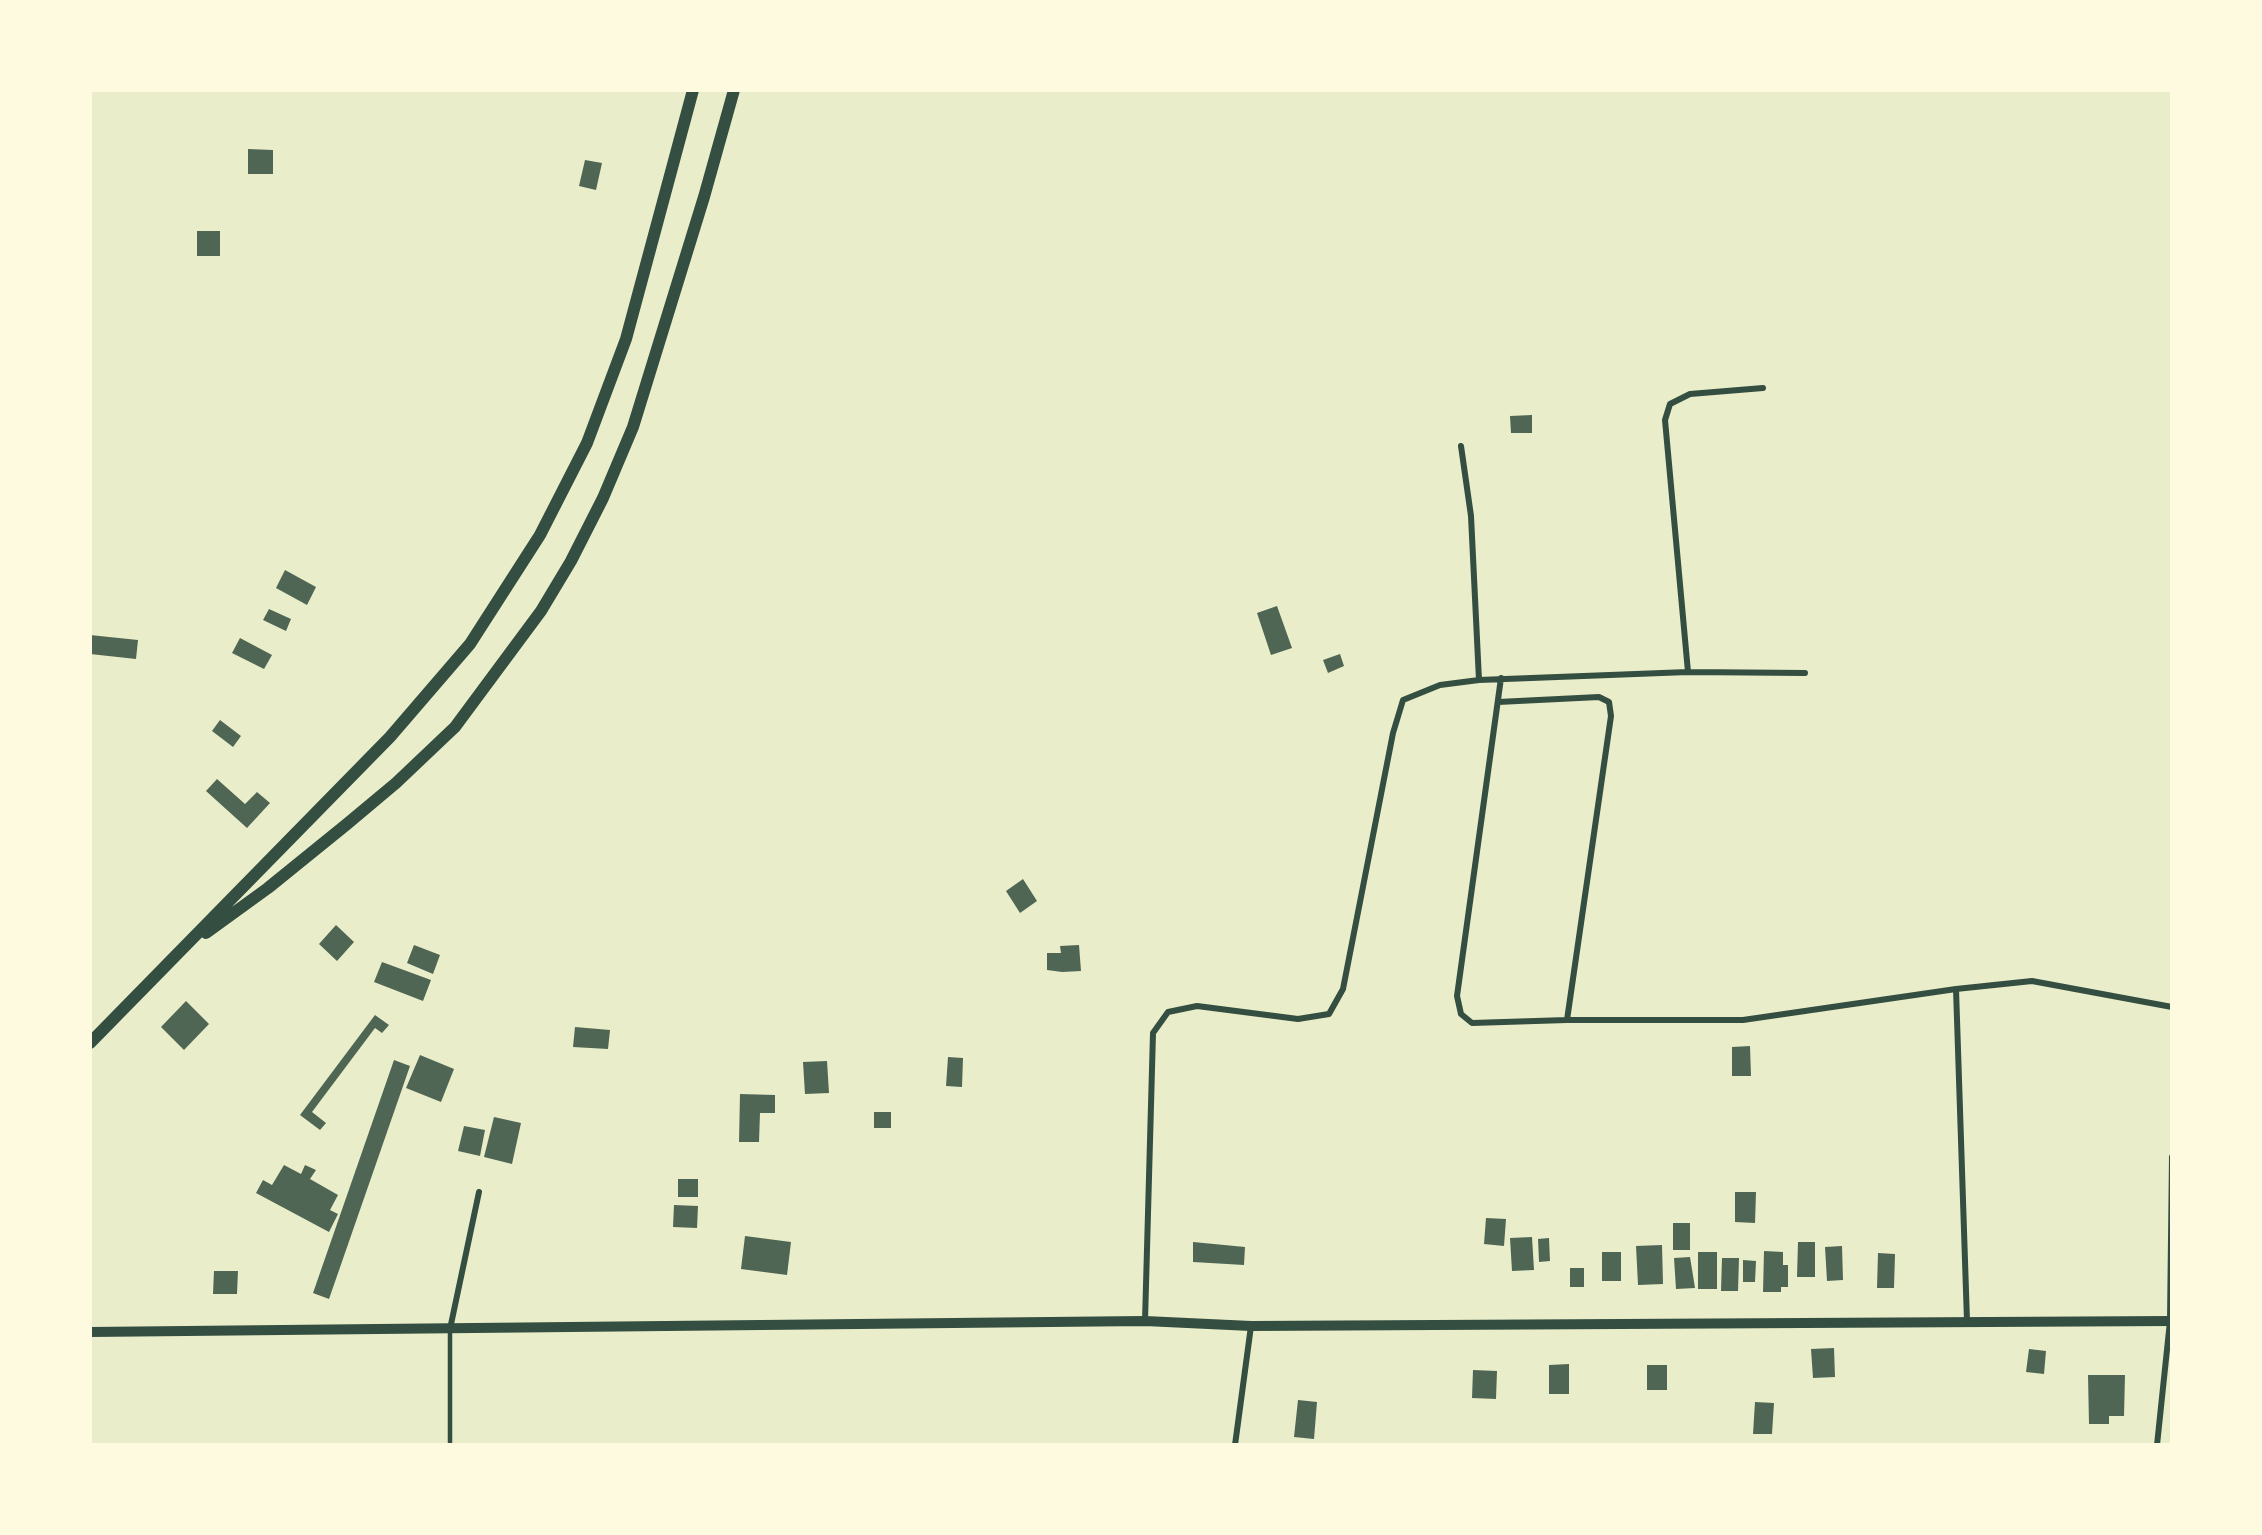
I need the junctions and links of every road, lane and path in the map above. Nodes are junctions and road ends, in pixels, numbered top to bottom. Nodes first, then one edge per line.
1 (693, 90) edge
2 (734, 90) edge
3 (1763, 388) dead end
4 (1461, 446) dead end
5 (1688, 672) junction
6 (1805, 673) dead end
7 (1501, 678) junction
8 (1479, 680) junction
9 (1498, 702) junction
10 (176, 955) junction
11 (1956, 989) junction
12 (2172, 1007) edge
13 (1567, 1020) junction
14 (90, 1043) edge
15 (2172, 1157) edge
16 (479, 1192) dead end
17 (1145, 1321) junction
18 (1967, 1321) junction
19 (2171, 1321) edge
20 (1251, 1326) junction
21 (450, 1329) junction
22 (90, 1332) edge
23 (450, 1445) edge
24 (1235, 1445) edge
25 (2157, 1445) edge

1 - 10 main road
2 - 10 main road
3 - 5 street
4 - 8 street
5 - 6 street
5 - 7 street
7 - 8 street
7 - 9 street
8 - 17 street
9 - 13 street
9 - 13 street
10 - 14 main road
11 - 12 street
11 - 13 street
11 - 18 street
15 - 19 street
16 - 21 street
17 - 20 street
17 - 21 street
18 - 19 street
18 - 20 street
19 - 25 street
20 - 24 street
21 - 22 street
21 - 23 lane

